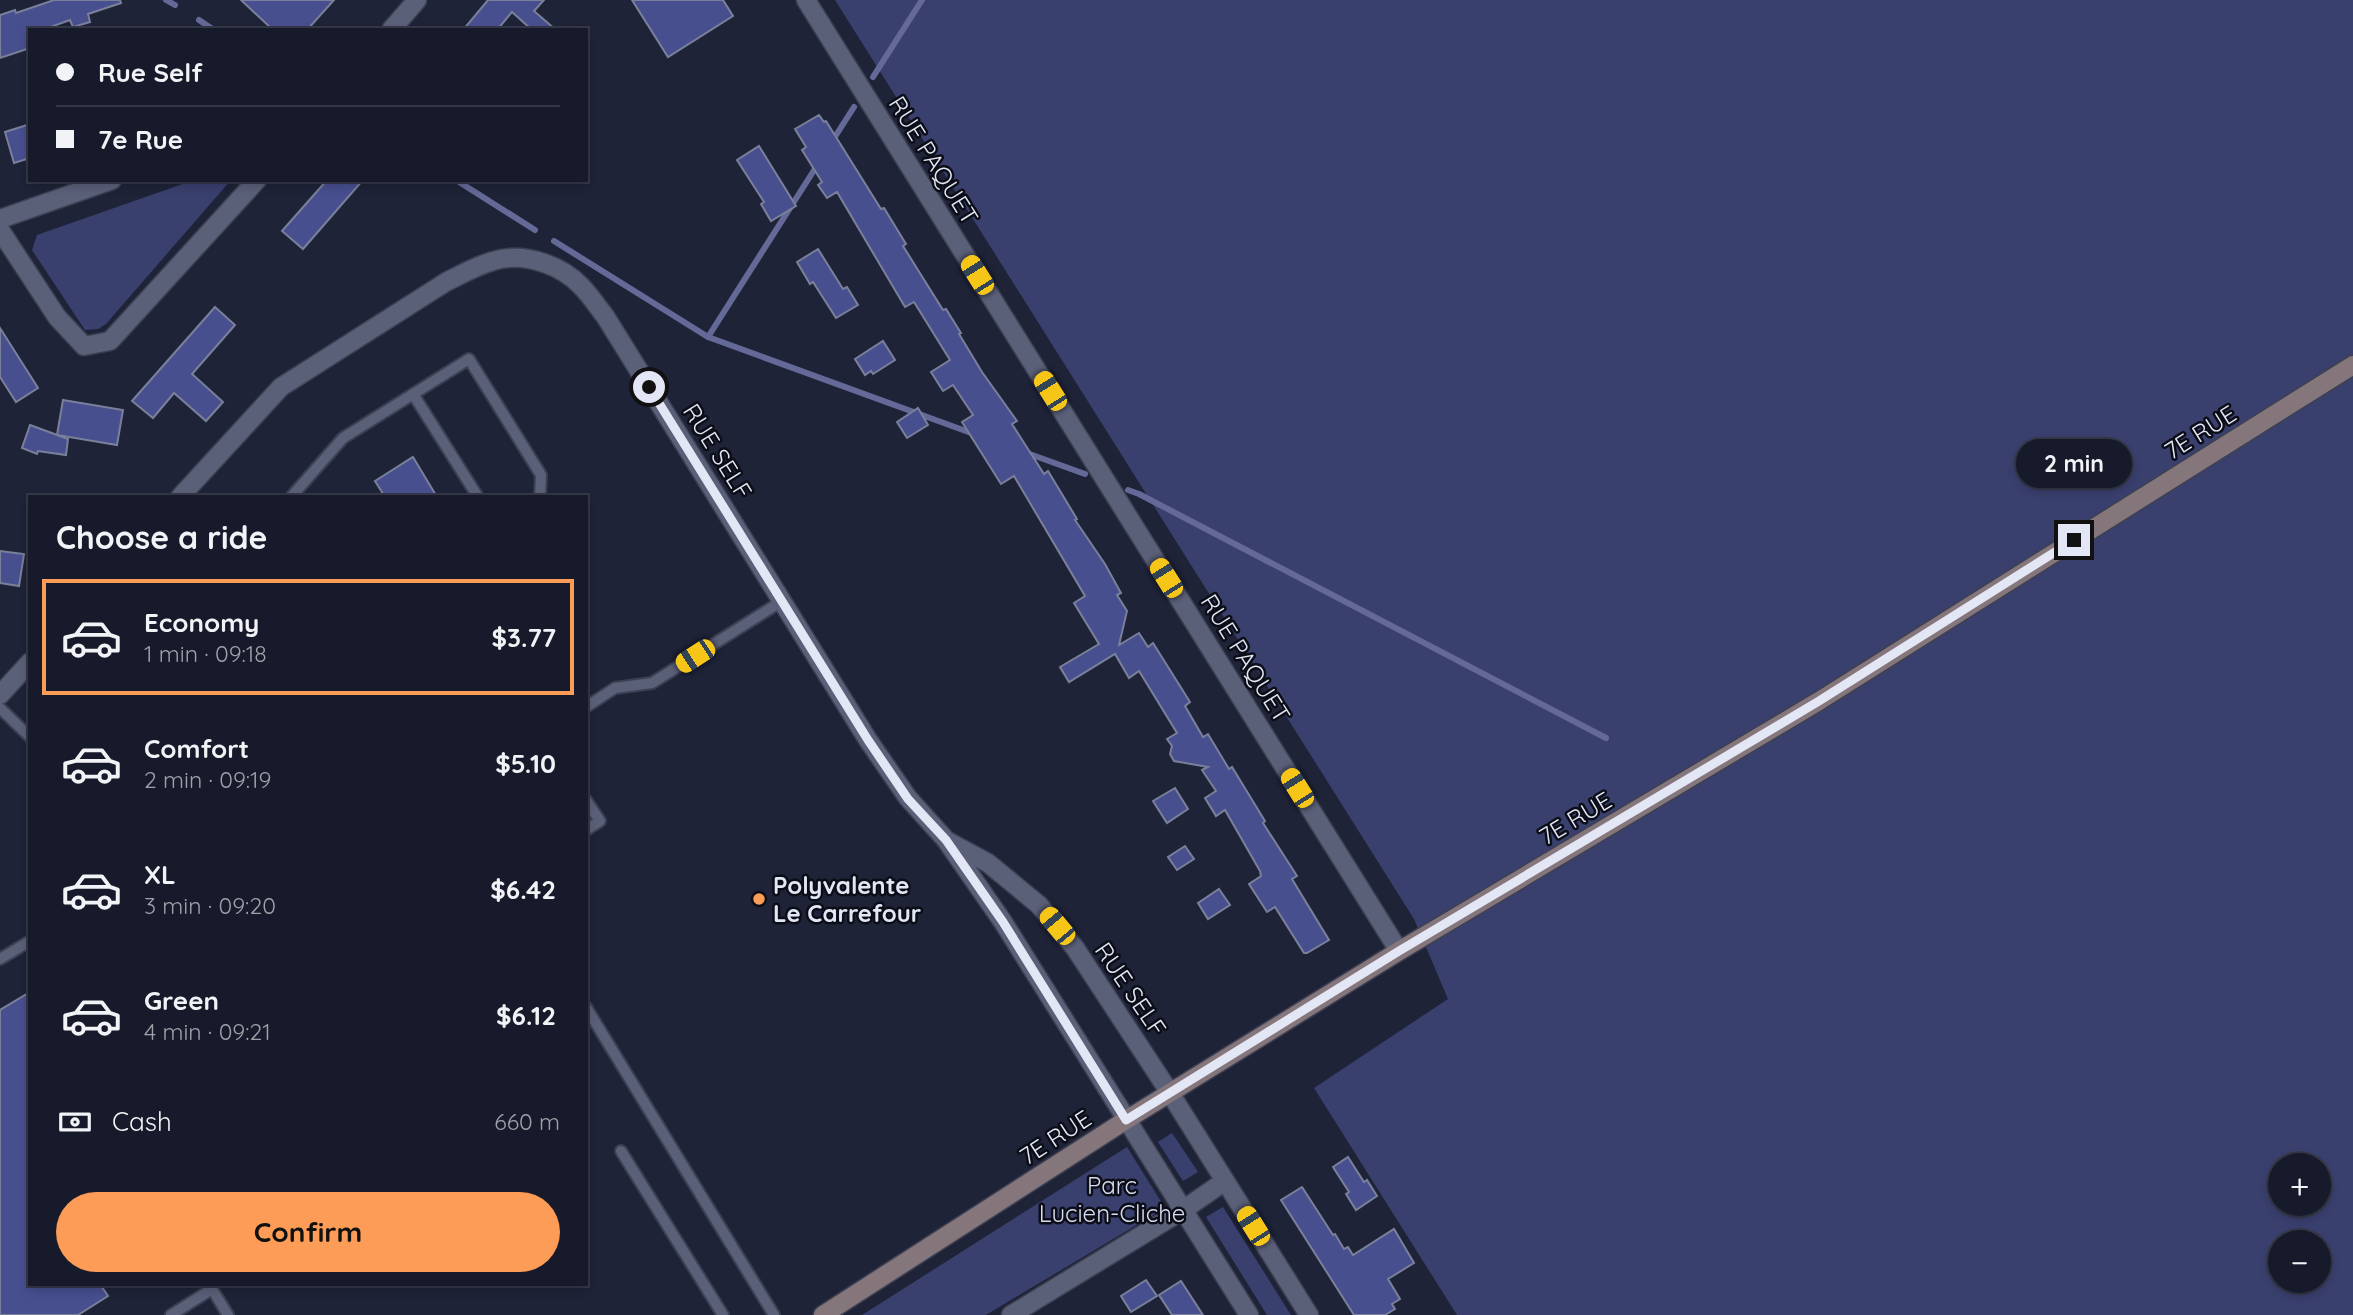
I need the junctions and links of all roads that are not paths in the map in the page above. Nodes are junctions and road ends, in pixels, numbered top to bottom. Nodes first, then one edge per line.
1 (417, 0) edge
2 (806, 0) edge
3 (393, 28) edge
4 (106, 182) edge
5 (255, 182) edge
6 (0, 219) edge
7 (0, 230) edge
8 (2353, 365) edge
9 (413, 394) junction
10 (182, 495) edge
11 (294, 495) edge
12 (477, 495) edge
13 (540, 495) edge
14 (782, 601) junction
15 (28, 664) edge
16 (0, 695) edge
17 (588, 706) edge
18 (0, 708) edge
19 (28, 735) edge
20 (588, 803) edge
21 (588, 829) edge
22 (946, 840) junction
23 (28, 942) edge
24 (1399, 951) junction
25 (0, 960) edge
26 (588, 1010) edge
27 (1170, 1093) junction
28 (1126, 1120) junction
29 (621, 1151) dead end
30 (1225, 1181) junction
31 (1183, 1210) junction
32 (171, 1315) edge
33 (228, 1315) edge
34 (723, 1315) edge
35 (774, 1315) edge
36 (823, 1315) edge
37 (1011, 1315) edge
38 (1249, 1315) edge
39 (1309, 1315) edge

1 - 3 street
2 - 24 street, RUE PAQUET
4 - 6 street
5 - 7 street
8 - 24 street, 7E RUE
9 - 11 lane
9 - 12 lane
9 - 13 lane
10 - 14 street, RUE SELF
14 - 17 lane
14 - 22 street, RUE SELF
15 - 16 street
18 - 19 lane
20 - 21 lane
22 - 27 street, RUE SELF
22 - 28 street, RUE SELF
23 - 25 lane
24 - 27 street, 7E RUE
26 - 35 lane
27 - 28 street, 7E RUE
27 - 30 street, RUE SELF
28 - 31 street, RUE SELF
28 - 36 street, 7E RUE
29 - 34 lane
30 - 31 street
30 - 39 street, RUE SELF
31 - 37 street
31 - 38 street, RUE SELF
32 - 33 lane

